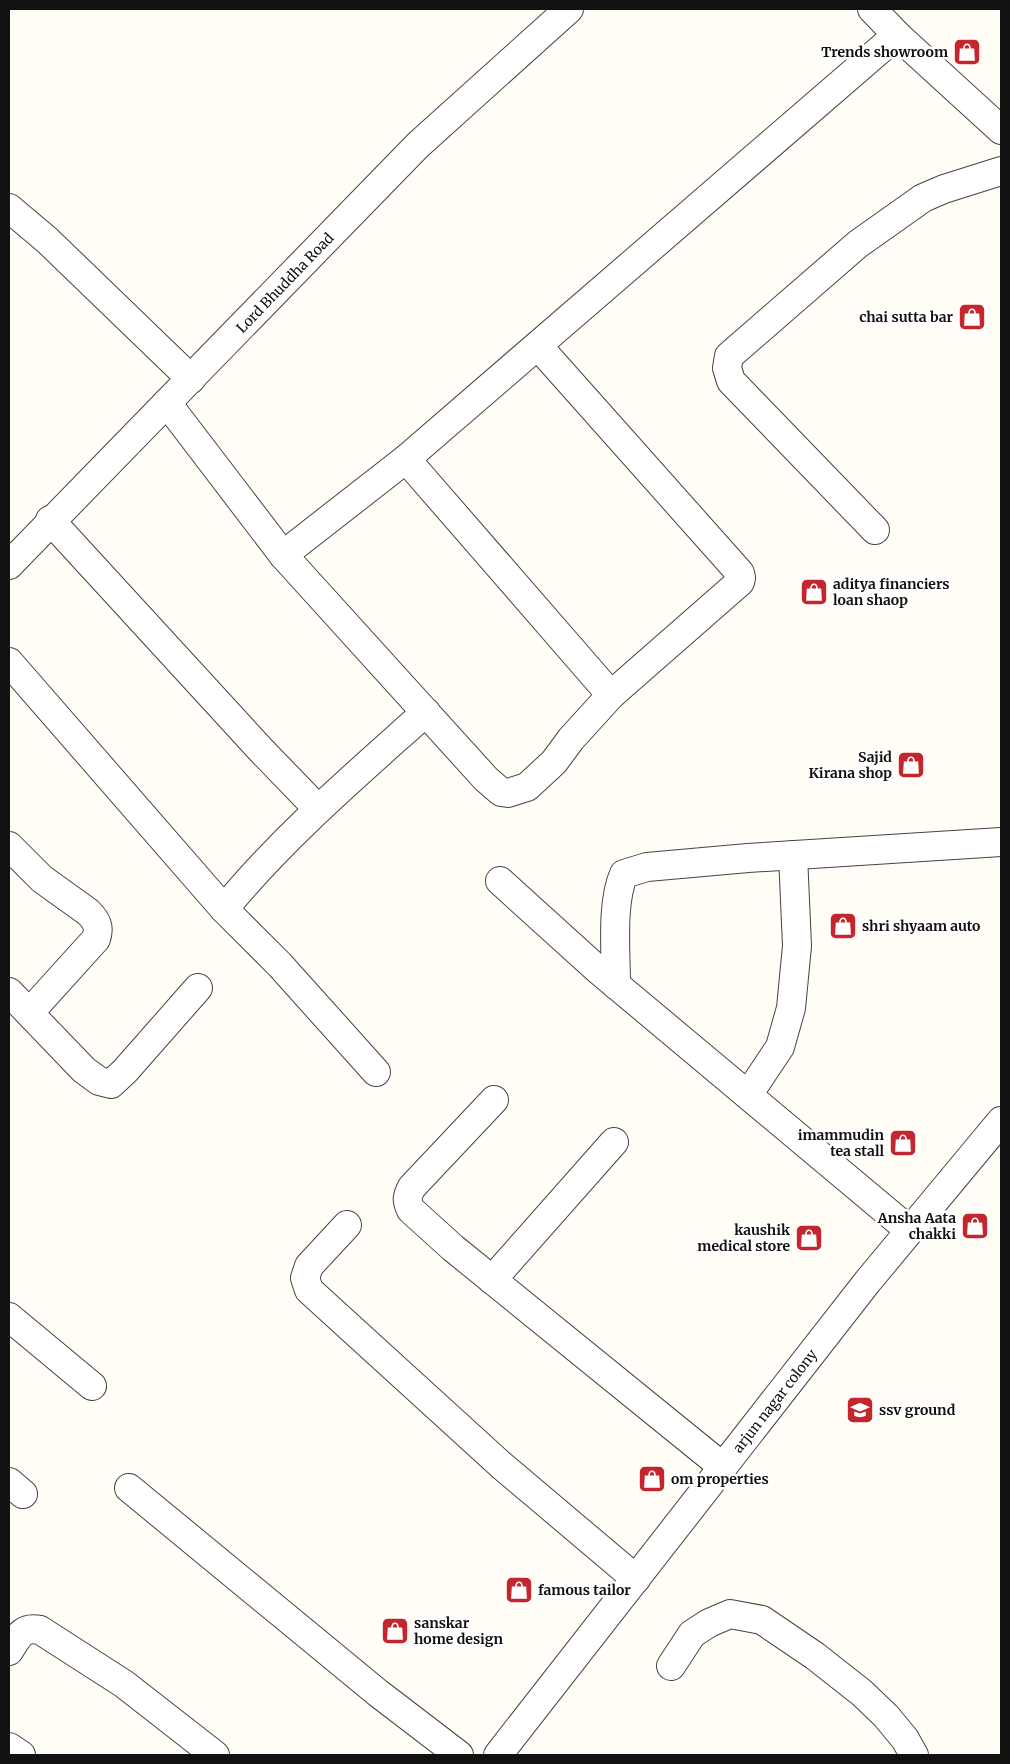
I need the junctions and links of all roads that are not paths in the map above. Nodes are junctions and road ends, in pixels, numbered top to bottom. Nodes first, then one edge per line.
1 (569, 9) edge
2 (872, 9) edge
3 (897, 35) junction
4 (1001, 130) edge
5 (1001, 171) edge
6 (9, 208) edge
7 (538, 346) junction
8 (191, 379) junction
9 (167, 403) junction
10 (406, 459) junction
11 (50, 520) junction
12 (875, 530) dead end
13 (283, 555) junction
14 (9, 565) edge
15 (9, 662) edge
16 (611, 695) junction
17 (426, 712) junction
18 (318, 809) junction
19 (1001, 842) edge
20 (9, 846) edge
21 (793, 855) junction
22 (500, 881) dead end
23 (224, 909) junction
24 (616, 985) junction
25 (198, 988) dead end
26 (9, 992) edge
27 (30, 1012) junction
28 (376, 1072) dead end
29 (748, 1095) junction
30 (494, 1100) dead end
31 (1001, 1121) edge
32 (614, 1142) dead end
33 (347, 1225) dead end
34 (909, 1230) junction
35 (492, 1280) junction
36 (9, 1317) edge
37 (92, 1386) dead end
38 (723, 1467) junction
39 (129, 1488) dead end
40 (636, 1579) junction
41 (9, 1651) edge
42 (671, 1666) dead end
43 (9, 1747) edge
44 (21, 1755) edge
45 (215, 1755) edge
46 (460, 1755) edge
47 (498, 1755) edge
48 (914, 1755) edge

1 - 8 street, Lord Bhuddha Road
2 - 3 street
3 - 4 street
3 - 7 street
5 - 12 street
6 - 8 street
7 - 10 street
7 - 16 street
8 - 9 street, Lord Bhuddha Road
9 - 11 street, Lord Bhuddha Road
9 - 13 street
10 - 13 street
10 - 16 street
11 - 14 street, Lord Bhuddha Road
11 - 18 street
13 - 17 street
15 - 23 street
16 - 17 street
17 - 18 street
18 - 23 street
19 - 21 street
20 - 27 street
21 - 24 street
21 - 29 street
22 - 24 street
23 - 28 street
24 - 29 street
25 - 27 street
26 - 27 street
29 - 34 street
30 - 35 street
31 - 34 street, arjun nagar colony
32 - 35 street
33 - 40 street
34 - 38 street, arjun nagar colony
35 - 38 street
36 - 37 street
38 - 40 street, arjun nagar colony
39 - 46 street
40 - 47 street, arjun nagar colony
41 - 45 street
42 - 48 street
43 - 44 street

